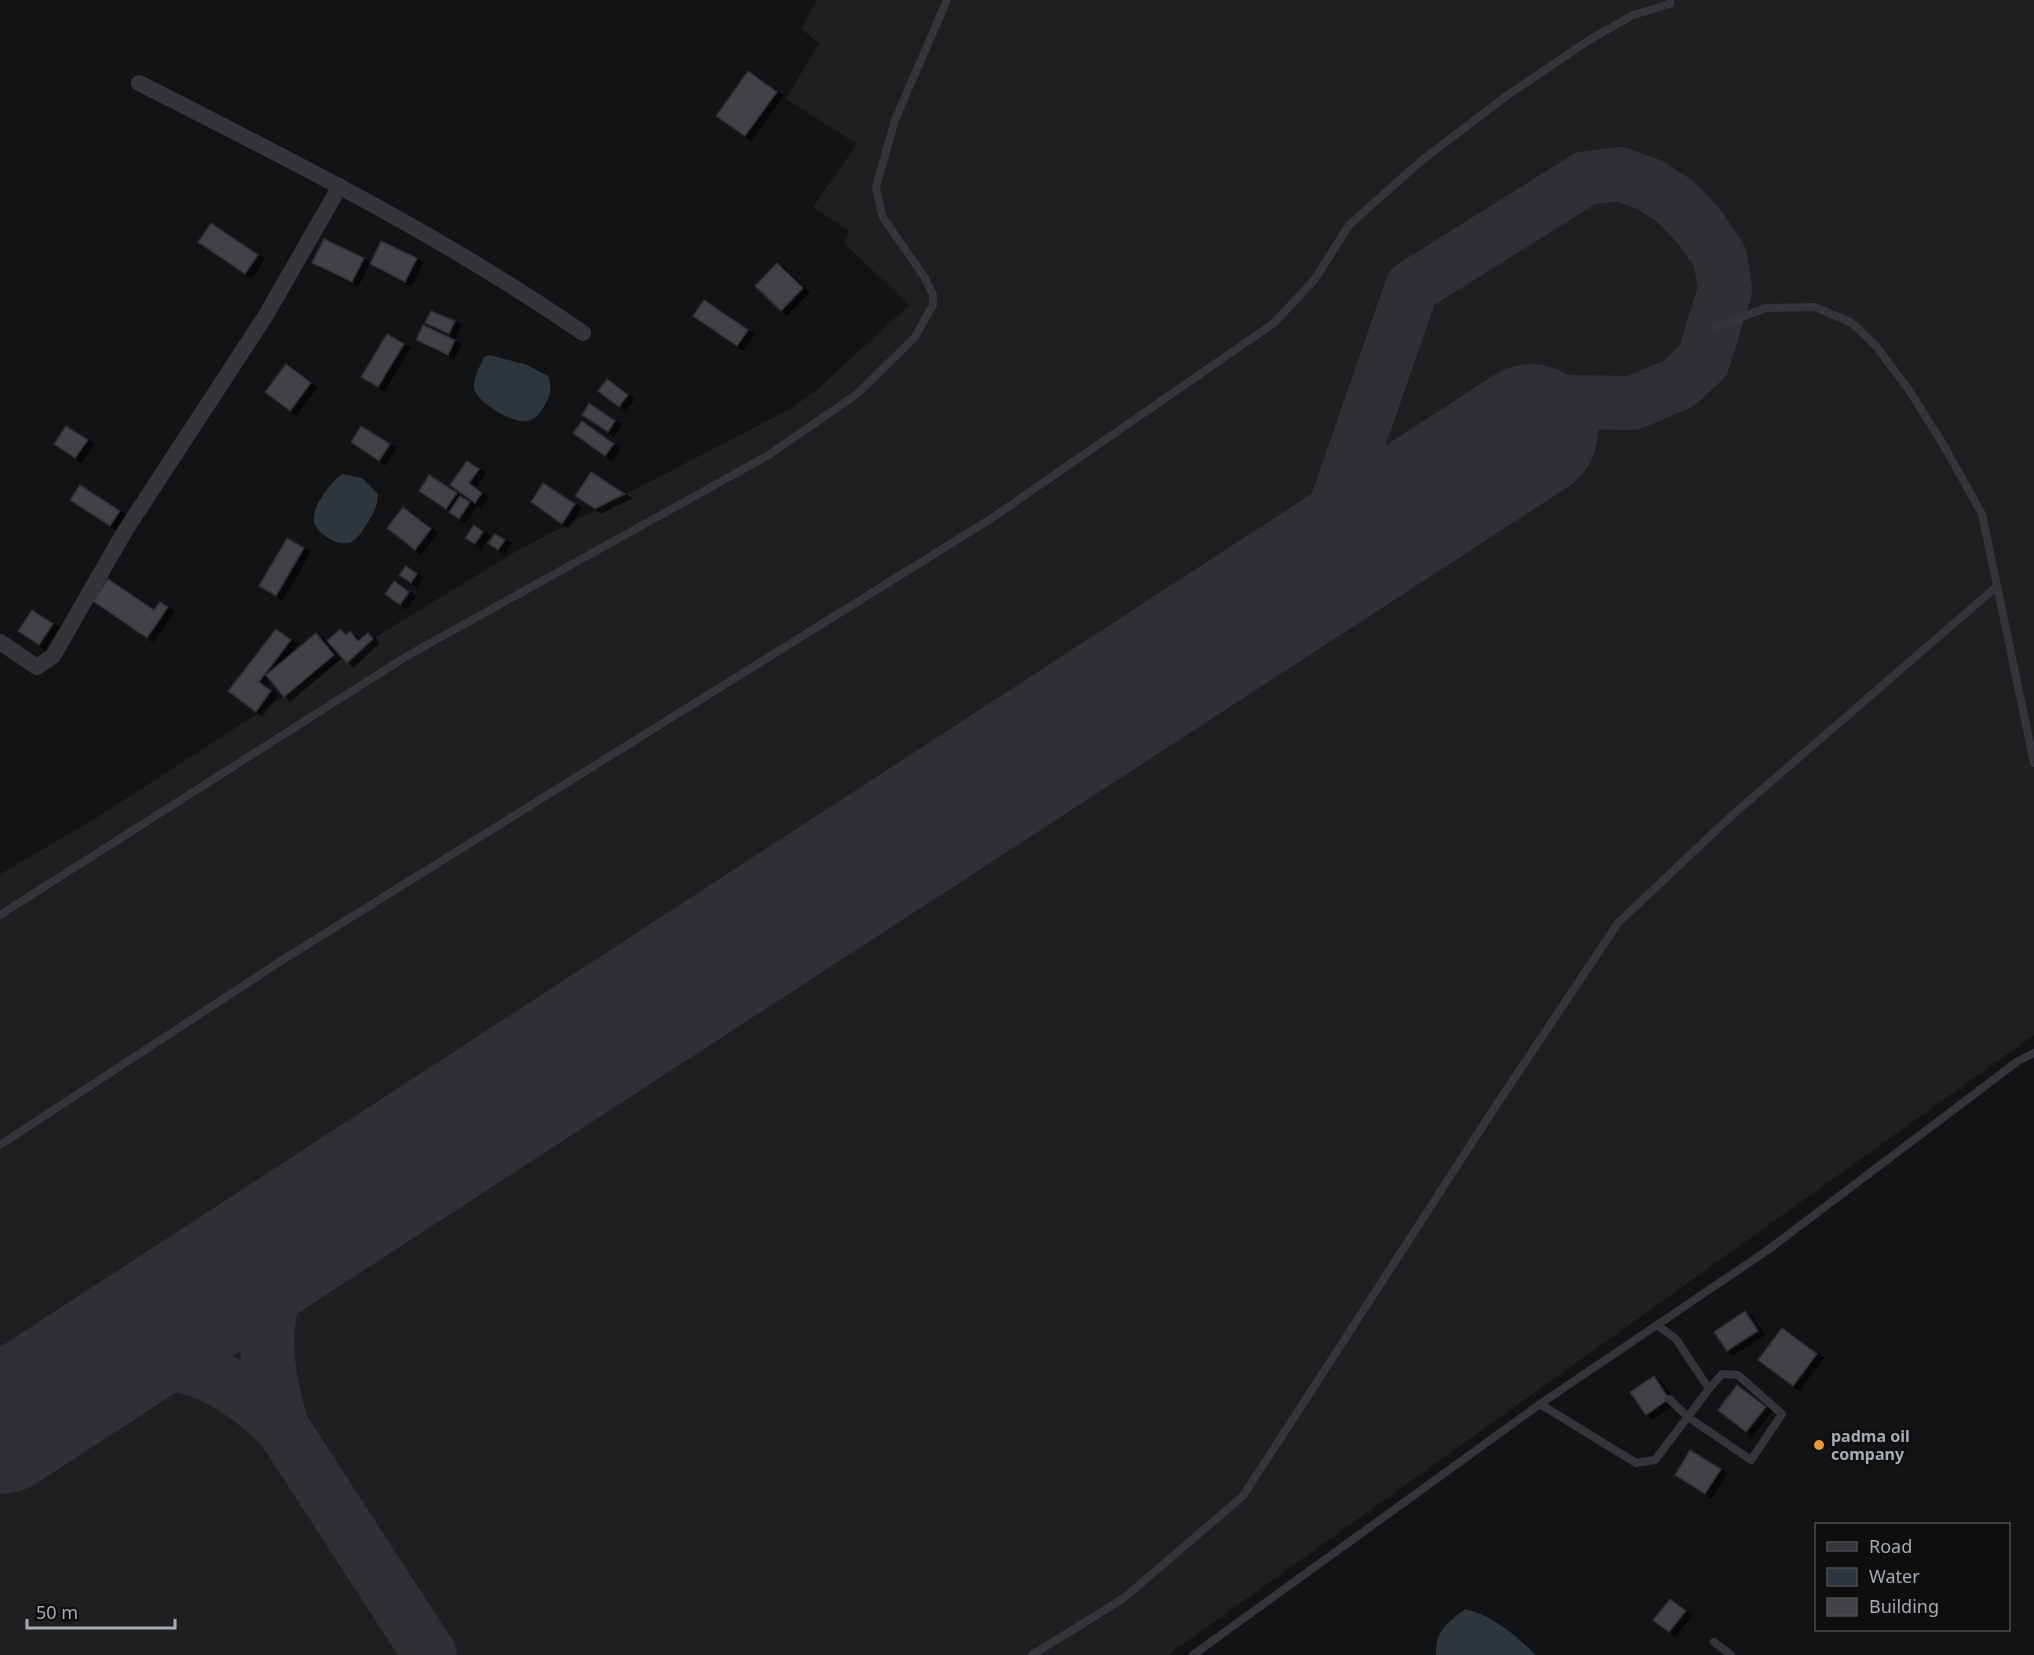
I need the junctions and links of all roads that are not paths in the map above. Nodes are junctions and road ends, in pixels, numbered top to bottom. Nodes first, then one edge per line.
1 (947, 0) edge
2 (1670, 0) edge
3 (139, 83) dead end
4 (340, 186) junction
5 (1715, 327) dead end
6 (582, 333) dead end
7 (1996, 587) junction
8 (0, 642) edge
9 (2034, 763) edge
10 (0, 915) edge
11 (2034, 1053) edge
12 (0, 1145) edge
13 (1657, 1325) junction
14 (1709, 1389) junction
15 (1669, 1399) dead end
16 (1540, 1404) junction
17 (1688, 1417) junction
18 (1714, 1642) dead end
19 (1032, 1655) edge
20 (1193, 1655) edge
21 (1731, 1655) edge

1 - 10 lane
2 - 12 lane
3 - 4 street
4 - 6 street
4 - 8 street
5 - 7 lane
7 - 9 lane
7 - 19 lane
11 - 13 lane
13 - 14 lane
13 - 16 lane
14 - 17 lane
14 - 17 lane
15 - 17 lane
16 - 17 lane
16 - 20 lane
18 - 21 lane

